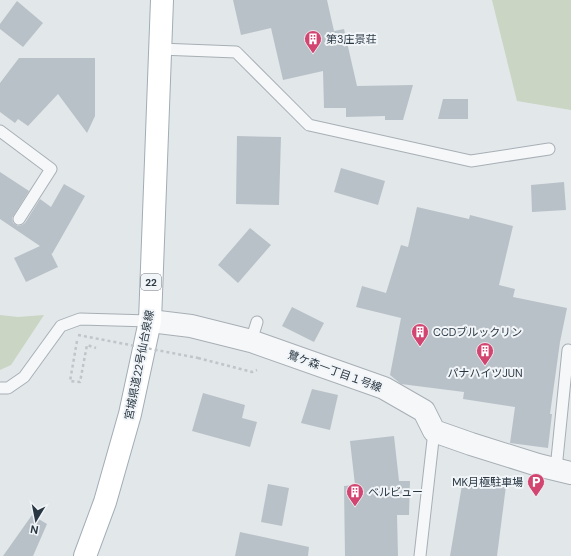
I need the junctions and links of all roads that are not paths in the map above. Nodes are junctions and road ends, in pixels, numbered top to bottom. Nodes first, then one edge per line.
1 (162, 0) edge
2 (160, 49) junction
3 (0, 131) edge
4 (549, 149) dead end
5 (18, 219) dead end
6 (150, 321) junction
7 (568, 350) dead end
8 (0, 388) edge
9 (434, 431) junction
10 (563, 471) edge
11 (85, 556) edge
12 (420, 556) edge

1 - 2 main road, 宮城県道22号仙台泉線 / 22
2 - 4 lane
2 - 6 main road, 宮城県道22号仙台泉線 / 22
3 - 5 lane
6 - 8 lane
6 - 9 street, 鷺ケ森一丁目１号線
6 - 11 main road, 宮城県道22号仙台泉線 / 22
7 - 10 lane
9 - 10 street
9 - 12 lane

